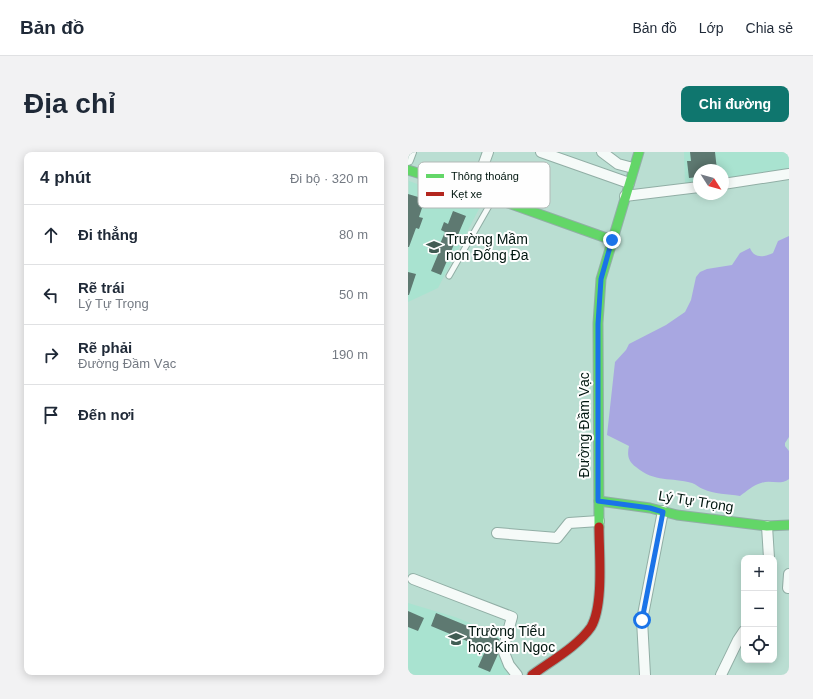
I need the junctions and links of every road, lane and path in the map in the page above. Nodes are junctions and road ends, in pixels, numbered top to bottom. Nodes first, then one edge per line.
1 (411, 152) edge
2 (488, 152) edge
3 (541, 152) edge
4 (602, 152) edge
5 (639, 152) edge
6 (408, 160) edge
7 (484, 162) edge
8 (634, 168) junction
9 (408, 170) edge
10 (418, 173) edge
11 (789, 174) edge
12 (629, 183) junction
13 (729, 183) edge
14 (693, 188) edge
15 (625, 196) junction
16 (487, 208) edge
17 (521, 208) edge
18 (612, 240) junction
19 (449, 276) dead end
20 (598, 501) junction
21 (663, 512) junction
22 (598, 521) junction
23 (789, 525) edge
24 (767, 526) junction
25 (497, 533) dead end
26 (769, 555) edge
27 (789, 574) edge
28 (413, 579) dead end
29 (788, 588) dead end
30 (741, 636) edge
31 (517, 675) edge
32 (532, 675) edge
33 (644, 675) edge
34 (721, 675) edge

1 - 6 street
2 - 7 street
3 - 12 street
4 - 8 street
5 - 8 street, Đường Đầm Vạc
8 - 12 street, Đường Đầm Vạc
9 - 10 street
11 - 13 street
12 - 15 street, Đường Đầm Vạc
14 - 15 street
15 - 18 street, Đường Đầm Vạc
16 - 19 lane
17 - 18 street
18 - 20 street, Đường Đầm Vạc
20 - 21 street, Lý Tự Trọng
20 - 22 street, Đường Đầm Vạc
21 - 24 street, Lý Tự Trọng
21 - 33 street
22 - 25 street
22 - 32 street, Đường Đầm Vạc
23 - 24 street, Lý Tự Trọng
24 - 26 street
27 - 29 street
28 - 31 street
30 - 34 street

